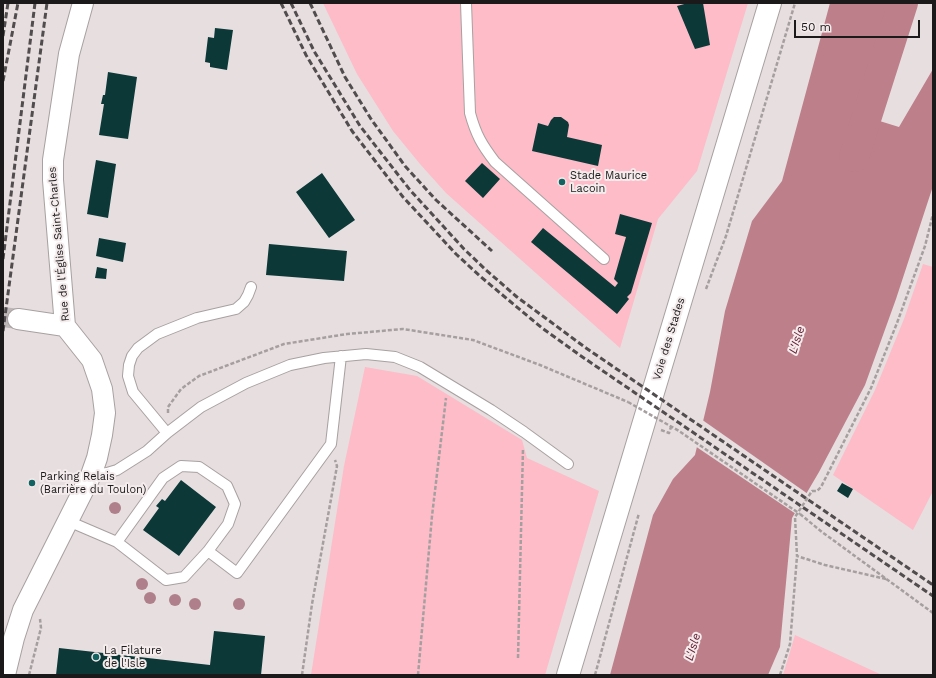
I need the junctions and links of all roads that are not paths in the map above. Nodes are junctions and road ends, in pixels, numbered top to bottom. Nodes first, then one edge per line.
1 (84, 3) edge
2 (466, 3) edge
3 (770, 3) edge
4 (604, 259) dead end
5 (251, 287) dead end
6 (18, 319) tunnel mouth
7 (65, 326) junction
8 (340, 356) junction
9 (167, 433) junction
10 (568, 464) dead end
11 (91, 475) junction
12 (68, 521) junction
13 (117, 542) junction
14 (208, 551) junction
15 (5, 675) edge
16 (568, 675) edge

1 - 7 street, Rue de l'Église Saint-Charles
2 - 4 lane
3 - 16 main road, Voie des Stades
5 - 9 lane
6 - 7 street
7 - 11 street, Rue de l'Église Saint-Charles
8 - 9 lane
8 - 10 lane
8 - 14 lane
9 - 11 lane
11 - 12 street, Rue de l'Église Saint-Charles
12 - 13 lane
12 - 15 street, Rue de l'Église Saint-Charles
13 - 14 lane
13 - 14 lane

